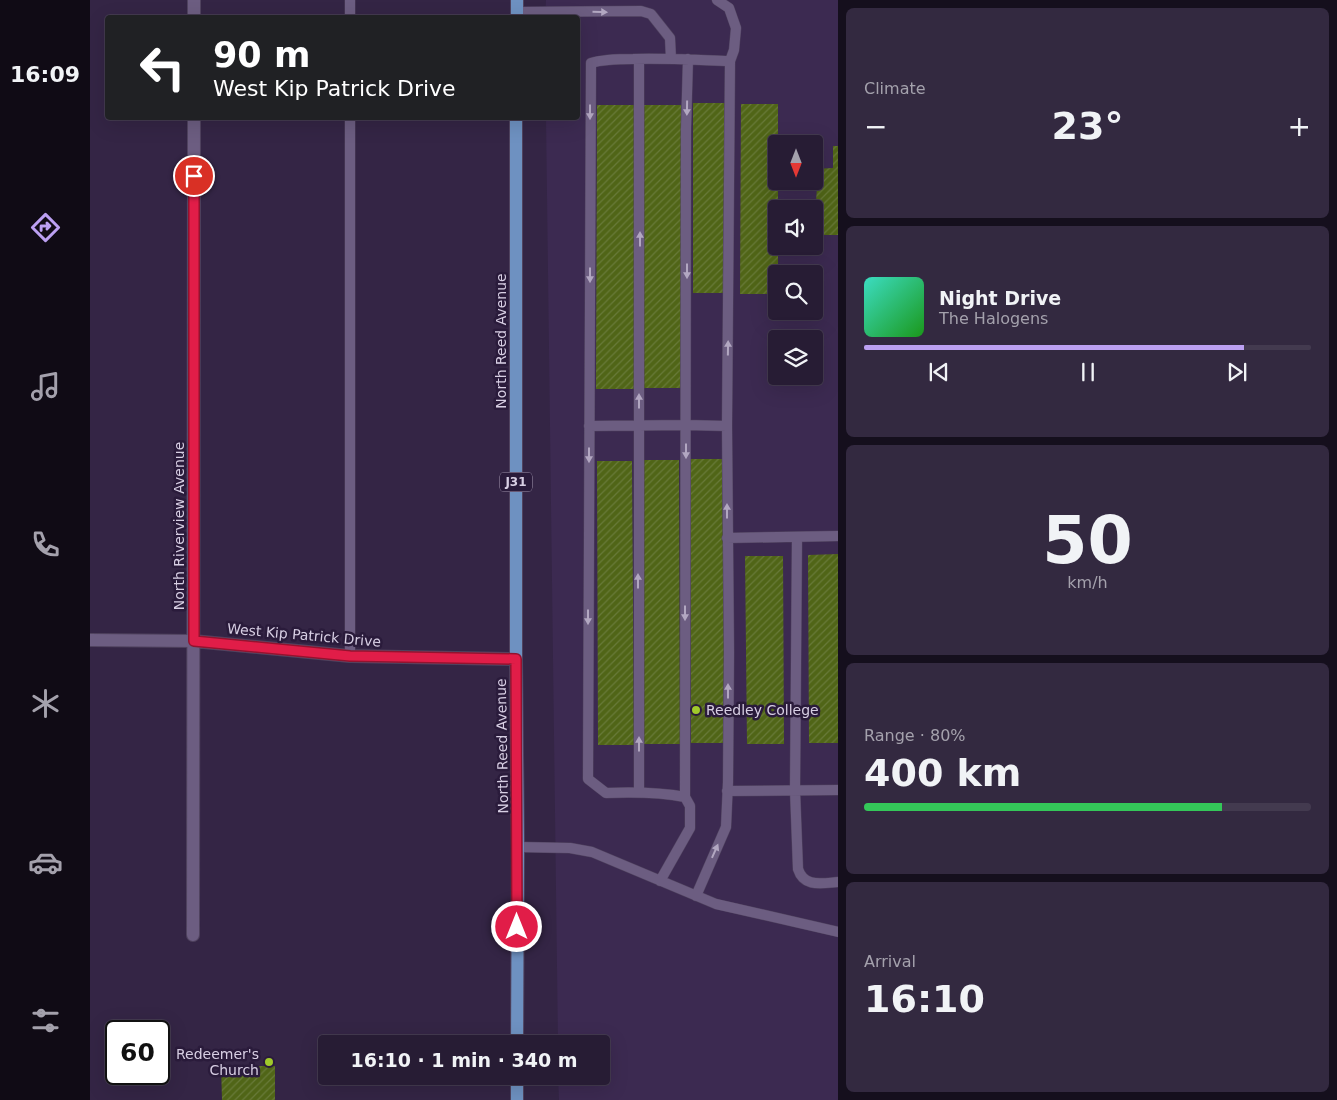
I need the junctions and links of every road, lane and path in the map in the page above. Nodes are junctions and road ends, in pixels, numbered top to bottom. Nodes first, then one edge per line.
1 (194, 0) edge
2 (350, 0) edge
3 (717, 0) edge
4 (517, 10) edge
5 (194, 15) edge
6 (350, 15) edge
7 (639, 59) junction
8 (671, 59) junction
9 (688, 59) junction
10 (730, 61) junction
11 (194, 120) edge
12 (350, 120) edge
13 (516, 120) edge
14 (639, 425) junction
15 (686, 425) junction
16 (589, 426) junction
17 (727, 426) junction
18 (838, 536) edge
19 (797, 537) junction
20 (727, 538) junction
21 (90, 640) edge
22 (194, 641) junction
23 (350, 656) junction
24 (516, 659) junction
25 (795, 790) junction
26 (838, 790) edge
27 (727, 791) junction
28 (639, 792) junction
29 (685, 797) junction
30 (518, 847) junction
31 (660, 880) junction
32 (838, 882) edge
33 (696, 896) junction
34 (838, 932) edge
35 (193, 935) dead end
36 (517, 1035) edge
37 (517, 1085) edge
38 (517, 1100) edge

1 - 5 street
2 - 6 lane
3 - 10 lane
4 -> 8 lane
7 - 8 lane
14 -> 7 lane
7 -> 16 lane
8 - 9 lane
9 - 10 lane
9 -> 15 lane
17 -> 10 lane
11 - 22 street, North Riverview Avenue
12 - 23 lane
13 - 24 main road, North Reed Avenue / J31
14 - 15 lane
14 - 16 lane
28 -> 14 lane
15 - 17 lane
15 -> 29 lane
16 -> 28 lane
20 -> 17 lane
18 - 19 lane
19 - 20 lane
19 - 25 lane
27 -> 20 lane
21 - 22 street, West Kip Patrick Drive
22 - 23 street, West Kip Patrick Drive
22 - 35 street, North Riverview Avenue
23 - 24 street, West Kip Patrick Drive
24 - 30 main road, North Reed Avenue / J31
25 - 26 lane
25 - 27 lane
25 - 32 lane
33 -> 27 lane
28 - 29 lane
29 - 31 lane
30 - 31 lane
30 - 36 main road, North Reed Avenue / J31
31 - 33 lane
33 - 34 lane
37 - 38 main road

